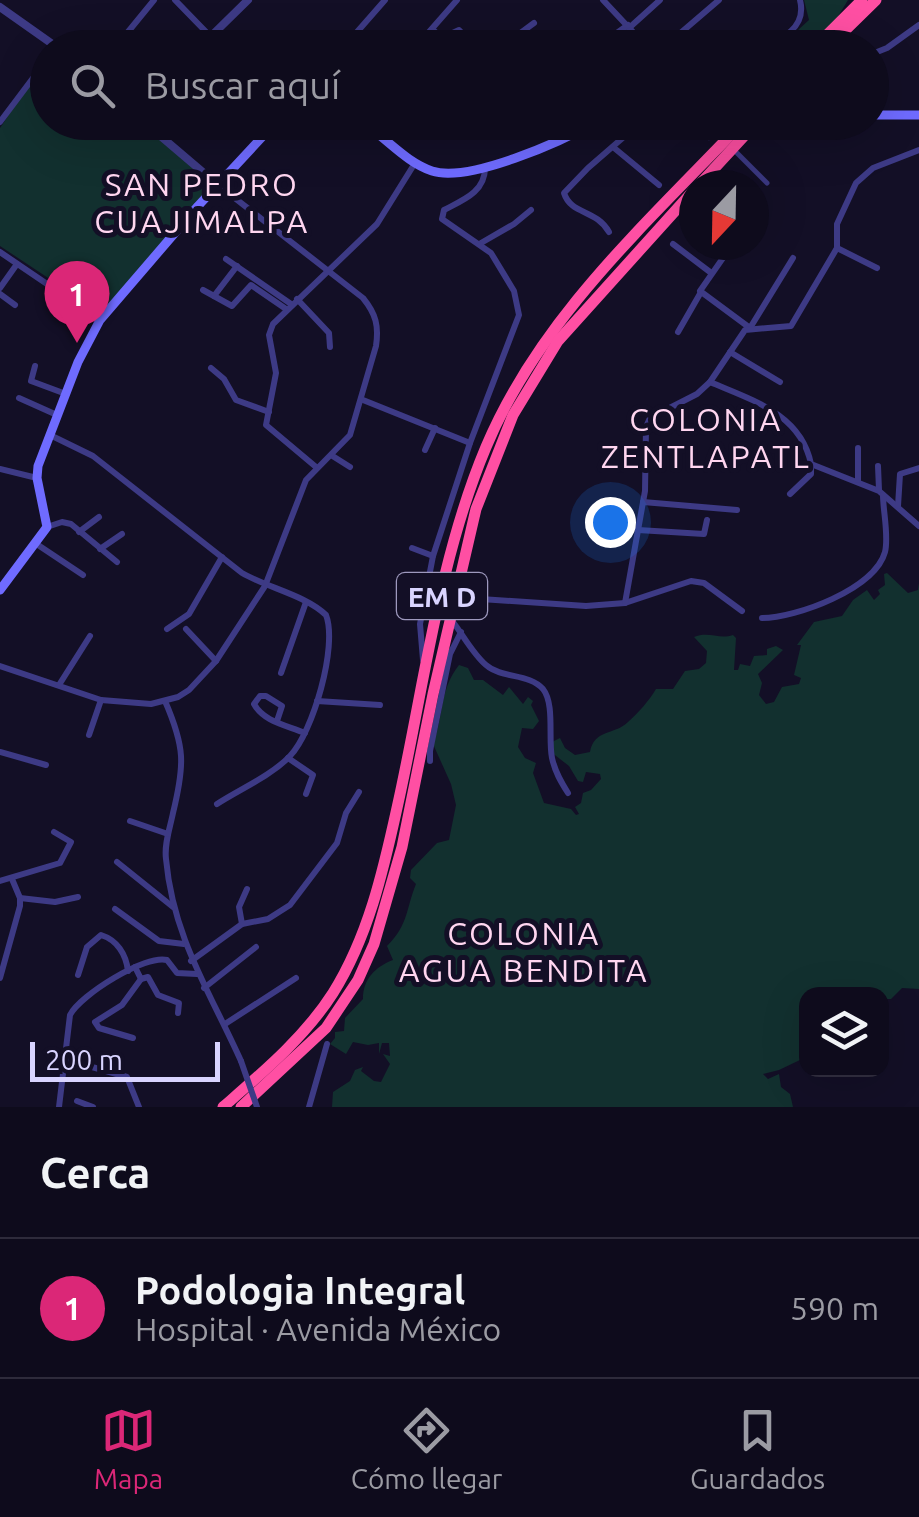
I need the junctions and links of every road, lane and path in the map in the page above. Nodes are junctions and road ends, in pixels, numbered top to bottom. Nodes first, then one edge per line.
1 (154, 0) edge
2 (175, 0) edge
3 (248, 0) edge
4 (385, 0) edge
5 (456, 0) edge
6 (603, 0) edge
7 (660, 0) edge
8 (719, 0) edge
9 (800, 0) edge
10 (851, 0) edge
11 (862, 0) edge
12 (876, 0) edge
13 (0, 7) edge
14 (534, 23) dead end
15 (919, 25) edge
16 (628, 26) junction
17 (432, 28) edge
18 (32, 30) edge
19 (130, 30) edge
20 (203, 30) edge
21 (217, 30) edge
22 (359, 30) edge
23 (524, 30) edge
24 (622, 30) edge
25 (632, 30) edge
26 (684, 30) edge
27 (788, 30) edge
28 (830, 30) edge
29 (831, 30) edge
30 (845, 30) edge
31 (889, 47) edge
32 (30, 82) edge
33 (889, 115) edge
34 (919, 115) edge
35 (0, 122) edge
36 (165, 140) edge
37 (259, 140) edge
38 (385, 140) edge
39 (552, 140) edge
40 (622, 140) edge
41 (726, 140) edge
42 (740, 140) edge
43 (614, 147) junction
44 (919, 150) edge
45 (736, 152) dead end
46 (415, 163) junction
47 (485, 168) junction
48 (713, 170) edge
49 (754, 170) edge
50 (218, 185) junction
51 (659, 185) dead end
52 (679, 207) edge
53 (531, 210) dead end
54 (609, 232) dead end
55 (481, 243) junction
56 (674, 244) dead end
57 (837, 248) junction
58 (0, 252) edge
59 (793, 258) dead end
60 (226, 259) dead end
61 (720, 260) edge
62 (17, 264) junction
63 (236, 266) junction
64 (877, 268) dead end
65 (326, 271) junction
66 (710, 272) junction
67 (203, 290) dead end
68 (0, 291) edge
69 (701, 292) junction
70 (214, 296) junction
71 (291, 304) junction
72 (15, 305) dead end
73 (100, 320) junction
74 (750, 328) junction
75 (678, 332) dead end
76 (330, 347) dead end
77 (730, 352) junction
78 (35, 366) dead end
79 (211, 368) dead end
80 (710, 382) junction
81 (780, 382) dead end
82 (66, 394) junction
83 (19, 398) dead end
84 (362, 400) junction
85 (269, 412) junction
86 (57, 414) junction
87 (435, 427) junction
88 (49, 434) junction
89 (470, 443) junction
90 (858, 448) dead end
91 (425, 450) dead end
92 (331, 455) junction
93 (811, 464) junction
94 (316, 466) junction
95 (878, 466) dead end
96 (350, 468) dead end
97 (919, 468) edge
98 (0, 469) edge
99 (37, 478) junction
100 (858, 480) junction
101 (881, 492) junction
102 (790, 494) dead end
103 (644, 502) junction
104 (898, 506) junction
105 (737, 510) dead end
106 (99, 517) dead end
107 (707, 520) dead end
108 (47, 526) junction
109 (919, 526) edge
110 (638, 530) junction
111 (79, 532) junction
112 (122, 534) dead end
113 (35, 543) junction
114 (100, 548) junction
115 (412, 548) dead end
116 (433, 556) junction
117 (222, 557) junction
118 (117, 562) dead end
119 (83, 575) dead end
120 (265, 586) junction
121 (0, 590) edge
122 (466, 598) dead end
123 (306, 602) junction
124 (625, 603) junction
125 (742, 611) dead end
126 (762, 618) dead end
127 (453, 622) dead end
128 (167, 629) dead end
129 (186, 629) dead end
130 (461, 632) junction
131 (90, 636) dead end
132 (216, 661) junction
133 (0, 666) edge
134 (424, 670) junction
135 (281, 673) dead end
136 (59, 684) junction
137 (101, 700) junction
138 (165, 701) junction
139 (317, 701) junction
140 (380, 705) dead end
141 (277, 721) junction
142 (89, 734) dead end
143 (305, 734) junction
144 (0, 752) edge
145 (288, 758) junction
146 (430, 761) dead end
147 (46, 765) dead end
148 (359, 792) dead end
149 (568, 793) dead end
150 (306, 794) dead end
151 (218, 804) dead end
152 (130, 821) dead end
153 (54, 832) dead end
154 (168, 834) junction
155 (117, 862) dead end
156 (12, 879) junction
157 (0, 881) edge
158 (247, 889) dead end
159 (78, 897) dead end
160 (20, 898) junction
161 (174, 908) junction
162 (114, 909) dead end
163 (242, 924) junction
164 (12, 937) junction
165 (0, 942) edge
166 (184, 944) junction
167 (256, 947) dead end
168 (191, 961) junction
169 (131, 969) junction
170 (197, 974) junction
171 (78, 975) dead end
172 (0, 978) edge
173 (296, 978) dead end
174 (141, 979) junction
175 (204, 988) junction
176 (178, 1013) dead end
177 (225, 1024) junction
178 (134, 1038) dead end
179 (327, 1044) dead end
180 (64, 1059) junction
181 (76, 1101) dead end
182 (59, 1107) edge
183 (93, 1107) edge
184 (138, 1107) edge
185 (222, 1107) edge
186 (241, 1107) edge
187 (257, 1107) edge
188 (309, 1107) edge

1 - 19 street
2 - 20 street
3 - 21 street
4 - 22 street
5 - 17 street
6 - 16 street
7 - 16 street
8 - 26 street
9 - 27 street
10 - 28 highway
11 - 29 highway
12 - 30 highway
13 - 18 street
14 - 23 street
15 - 31 street
16 - 24 street
16 - 25 street
32 - 35 street
33 - 34 main road
36 - 50 street
37 - 50 main road
38 - 46 main road
39 - 47 main road
40 - 43 street
41 - 134 highway, EM D
42 - 48 highway, EM D
43 - 51 street
43 - 54 street
44 - 57 street
45 - 49 street
46 - 47 main road
46 - 65 street
47 - 55 street
50 - 65 street
50 - 73 main road
52 - 186 highway, EM D
53 - 55 street
55 - 89 street
56 - 66 street
57 - 64 street
57 - 74 street
58 - 62 street
59 - 74 street
60 - 63 street
61 - 66 street
62 - 68 street
62 - 73 street
63 - 70 street
63 - 71 street
65 - 71 street
65 - 84 street
66 - 69 street
67 - 70 street
68 - 72 street
69 - 74 street
69 - 75 street
70 - 71 street
71 - 76 street
71 - 85 street
73 - 82 main road
74 - 77 street
77 - 80 street
77 - 81 street
78 - 82 street
79 - 85 street
80 - 93 street
80 - 103 street
82 - 86 main road
83 - 86 street
84 - 87 street
84 - 92 street
85 - 94 street
86 - 88 main road
87 - 89 street
87 - 91 street
88 - 99 main road
88 - 117 street
89 - 116 street
90 - 100 street
92 - 94 street
92 - 96 street
93 - 100 street
93 - 102 street
94 - 120 street
95 - 101 street
97 - 104 street
98 - 99 street
99 - 108 main road
100 - 101 street
101 - 104 street
101 - 126 street
103 - 105 street
103 - 110 street
104 - 109 street
106 - 111 street
107 - 110 street
108 - 111 street
108 - 113 main road
110 - 124 street
111 - 114 street
112 - 114 street
113 - 119 street
113 - 121 main road
114 - 118 street
115 - 116 street
116 - 134 street
117 - 120 street
117 - 128 street
120 - 123 street
120 - 132 street
122 - 124 street
123 - 135 street
123 - 139 street
124 - 125 street
127 - 130 street
129 - 132 street
130 - 146 street
130 - 149 street
131 - 136 street
132 - 138 street
133 - 136 street
134 - 185 highway, EM D
136 - 137 street
137 - 138 street
137 - 142 street
138 - 154 street
139 - 140 street
139 - 143 street
141 - 141 street
141 - 143 street
143 - 145 street
144 - 147 street
145 - 150 street
145 - 151 street
148 - 163 street
152 - 154 street
153 - 156 street
154 - 161 street
155 - 161 street
156 - 157 street
156 - 160 street
158 - 163 street
159 - 160 street
160 - 164 street
161 - 166 street
162 - 166 street
163 - 168 street
164 - 165 street
164 - 172 street
166 - 168 street
167 - 175 street
168 - 170 street
169 - 170 street
169 - 171 street
169 - 174 street
169 - 180 street
170 - 175 street
173 - 177 street
174 - 176 street
174 - 178 street
175 - 177 street
177 - 187 street, bridge
179 - 188 street
180 - 182 street
180 - 184 street
181 - 183 street

